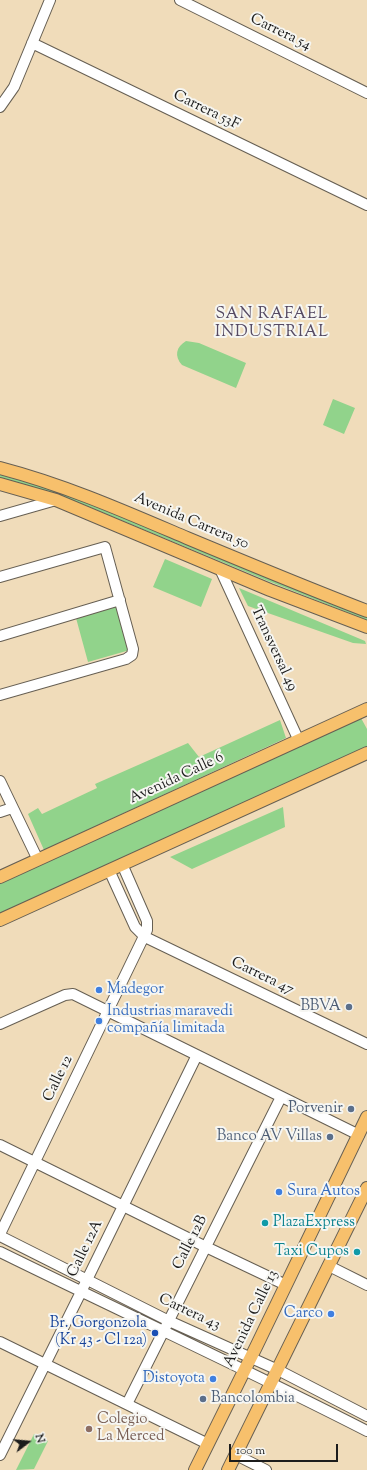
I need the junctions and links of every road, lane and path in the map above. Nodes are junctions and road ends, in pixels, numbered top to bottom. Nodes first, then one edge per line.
1 (50, 0) edge
2 (180, 0) edge
3 (32, 43) junction
4 (4, 92) edge
5 (367, 93) edge
6 (0, 107) edge
7 (367, 205) edge
8 (0, 468) edge
9 (0, 484) edge
10 (56, 500) junction
11 (0, 516) edge
12 (220, 569) junction
13 (0, 577) edge
14 (120, 600) junction
15 (367, 612) edge
16 (367, 627) edge
17 (0, 636) edge
18 (0, 695) edge
19 (367, 709) edge
20 (299, 740) junction
21 (367, 753) edge
22 (0, 781) edge
23 (12, 808) junction
24 (0, 812) edge
25 (38, 860) junction
26 (122, 864) junction
27 (109, 870) junction
28 (0, 877) edge
29 (0, 920) edge
30 (145, 937) junction
31 (108, 1012) junction
32 (0, 1024) edge
33 (367, 1044) edge
34 (197, 1055) junction
35 (281, 1097) junction
36 (367, 1117) edge
37 (359, 1135) junction
38 (0, 1145) edge
39 (36, 1162) junction
40 (367, 1188) edge
41 (123, 1206) junction
42 (0, 1235) edge
43 (206, 1247) junction
44 (0, 1252) edge
45 (329, 1266) junction
46 (87, 1280) junction
47 (286, 1285) junction
48 (367, 1285) edge
49 (81, 1292) junction
50 (169, 1321) junction
51 (164, 1331) junction
52 (0, 1342) edge
53 (251, 1358) junction
54 (46, 1363) junction
55 (245, 1370) junction
56 (278, 1370) junction
57 (272, 1382) junction
58 (127, 1404) junction
59 (367, 1416) edge
60 (0, 1431) edge
61 (367, 1431) edge
62 (10, 1436) junction
63 (208, 1444) junction
64 (0, 1455) edge
65 (236, 1455) junction
66 (195, 1470) edge
67 (228, 1470) edge
68 (266, 1470) edge

1 - 3 street
2 - 5 street, Carrera 54
3 - 4 street
3 - 7 street, Carrera 53F
4 - 6 street
8 - 15 main road, Avenida Carrera 50
9 - 10 main road
10 - 11 street
10 - 12 main road
12 - 16 main road
12 - 20 street, Transversal 49
13 - 14 street
14 - 17 street
14 - 18 street
19 - 20 main road, Avenida Calle 6
20 - 25 main road, Avenida Calle 6
21 - 26 main road
22 - 23 street
23 - 24 street
23 - 25 street
25 - 28 main road, Avenida Calle 6
26 - 27 main road
26 - 30 street
27 - 29 main road
27 - 30 street, Carrera 47
30 - 31 street, Calle 12
30 - 33 street, Carrera 47
31 - 32 street
31 - 34 street
31 - 39 street, Calle 12
34 - 35 street
34 - 41 street, Calle 12A
35 - 37 street
35 - 43 street, Calle 12B
36 - 37 main road, Avenida Calle 13
37 - 47 main road, Avenida Calle 13
38 - 39 street
39 - 41 street
39 - 42 street, Calle 12
40 - 45 main road
41 - 43 street
41 - 46 street, Calle 12A
42 - 46 street, Carrera 43
43 - 47 street
43 - 50 street, Calle 12B
44 - 49 street, Carrera 43
45 - 48 street
45 - 56 main road
46 - 49 street, Calle 12A
46 - 50 street, Carrera 43
47 - 53 main road, Avenida Calle 13
49 - 51 street, Carrera 43
49 - 54 street, Calle 12A
50 - 51 street, Calle 12B
50 - 53 street, Carrera 43
51 - 55 street, Carrera 43
51 - 58 street, Calle 12B
52 - 54 street
53 - 55 main road, Avenida Calle 13
53 - 56 street, Carrera 43
54 - 58 street
54 - 62 street, Calle 12A
55 - 57 street, Carrera 43
55 - 63 main road, Avenida Calle 13
56 - 57 main road
56 - 59 street, Carrera 43
57 - 61 street, Carrera 43
57 - 65 main road
58 - 63 street
60 - 62 street
62 - 64 street, Calle 12A
63 - 66 main road, Avenida Calle 13
65 - 67 main road
65 - 68 street

